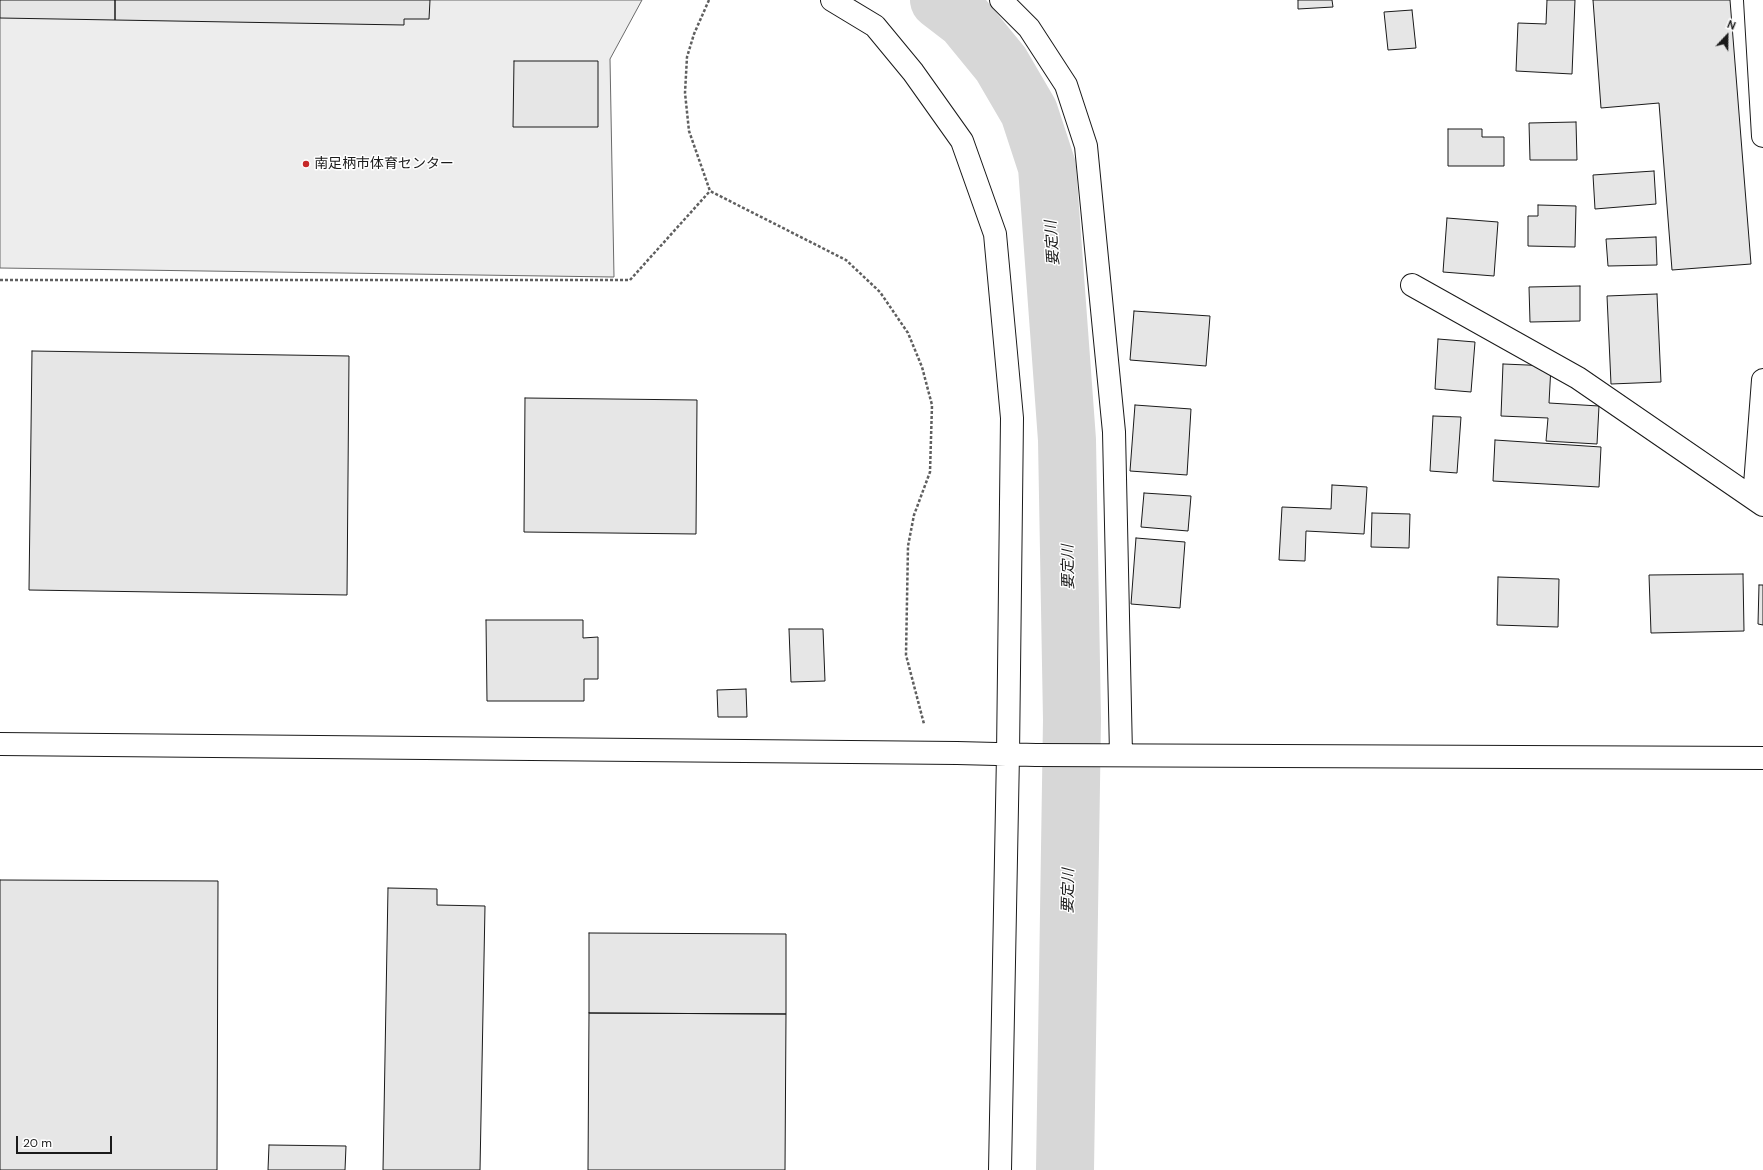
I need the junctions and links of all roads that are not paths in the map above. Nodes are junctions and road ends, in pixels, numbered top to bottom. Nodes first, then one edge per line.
1 (832, 0) edge
2 (1001, 0) edge
3 (1755, 0) edge
4 (1763, 136) edge
5 (1412, 285) dead end
6 (1763, 380) edge
7 (1759, 501) edge
8 (0, 744) edge
9 (1008, 754) junction
10 (1114, 755) junction
11 (1763, 758) edge
12 (1000, 1170) edge

1 - 9 street
2 - 10 street
3 - 4 street
5 - 7 street
6 - 7 street
8 - 9 street
9 - 10 street
9 - 12 street
10 - 11 street

